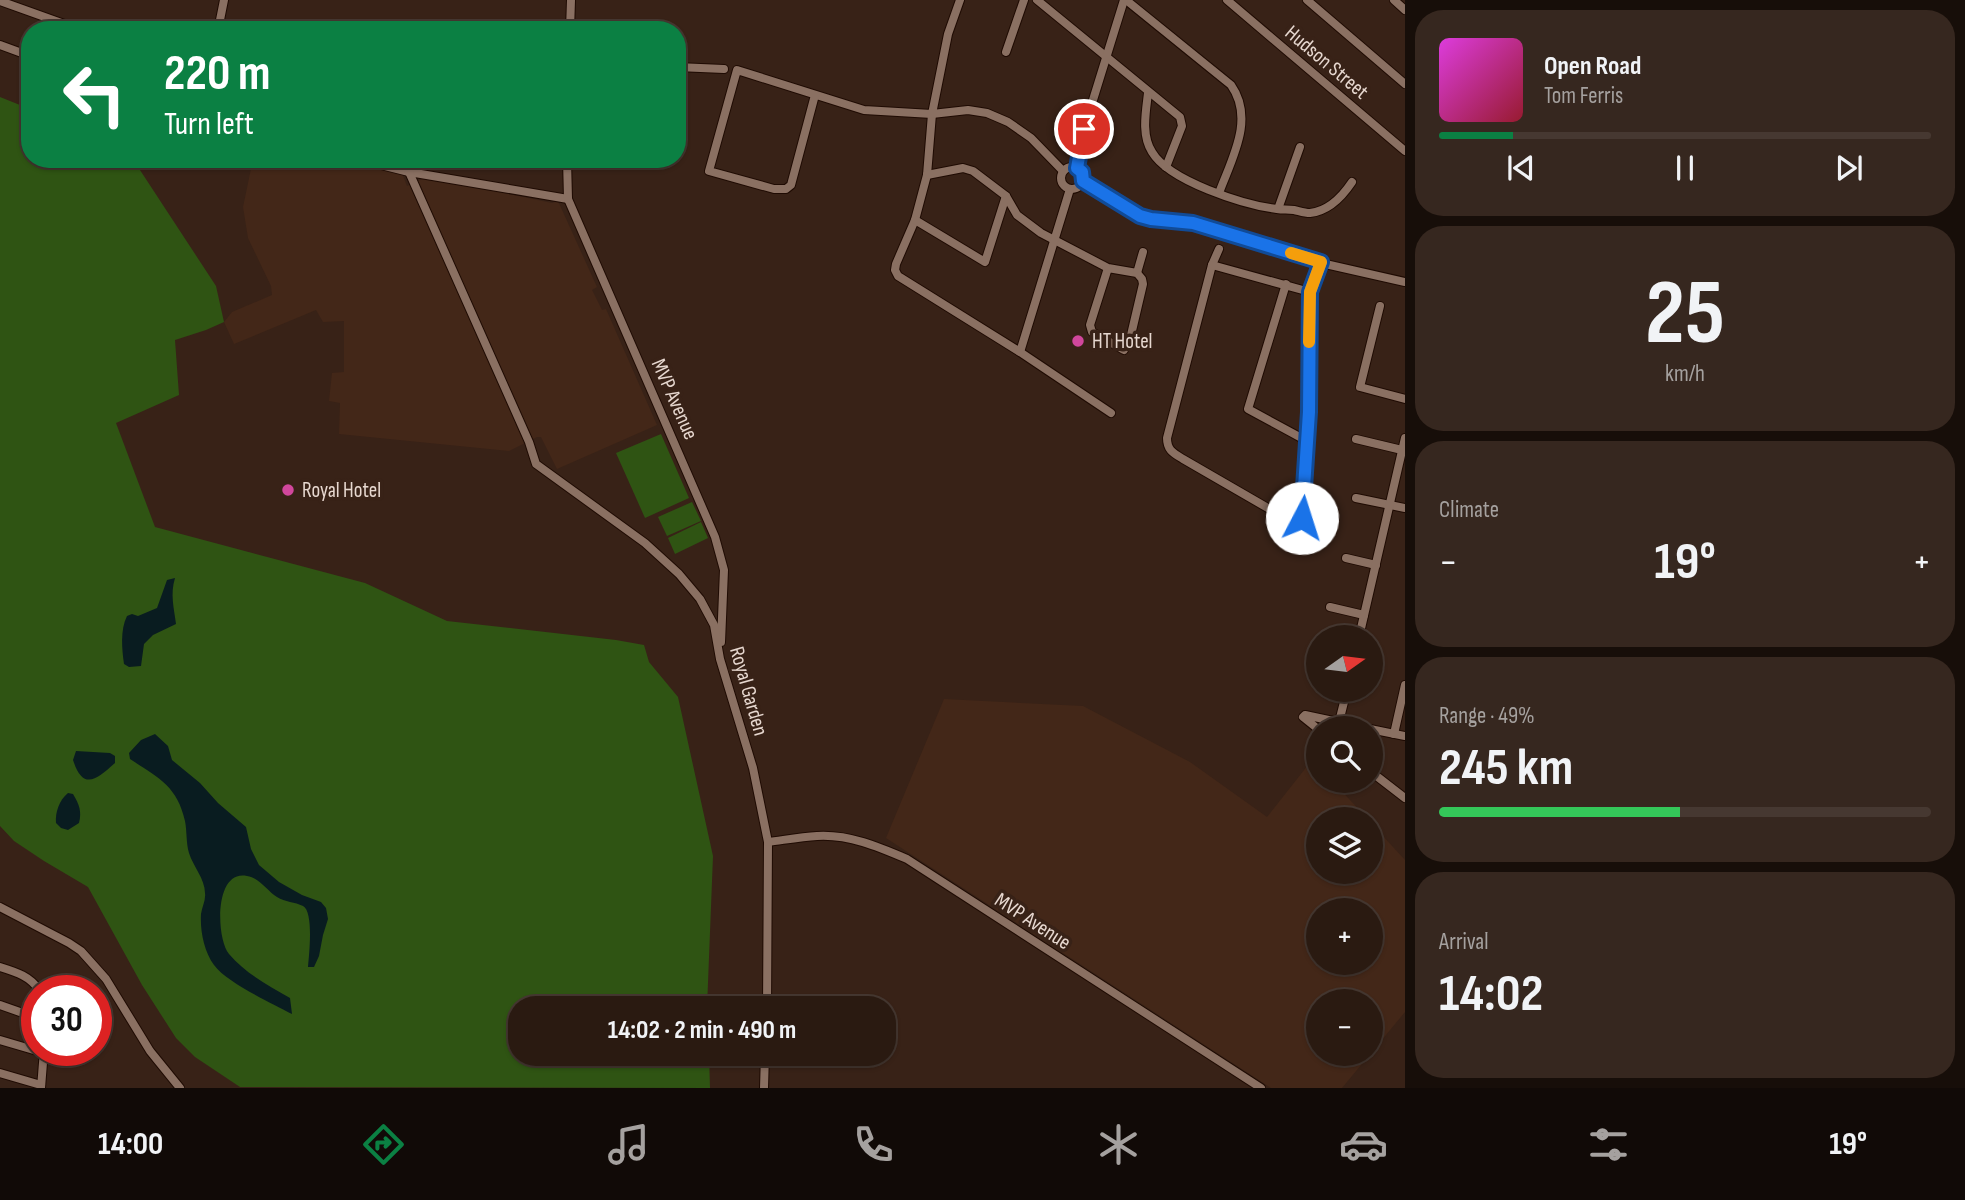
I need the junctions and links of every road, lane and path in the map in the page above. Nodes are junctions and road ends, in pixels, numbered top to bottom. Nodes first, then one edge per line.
1 (224, 0) edge
2 (571, 0) edge
3 (960, 0) edge
4 (1024, 0) edge
5 (1037, 0) edge
6 (1125, 0) edge
7 (1227, 0) edge
8 (1307, 0) edge
9 (1394, 0) edge
10 (0, 1) edge
11 (1405, 9) edge
12 (56, 21) edge
13 (220, 21) edge
14 (570, 21) edge
15 (0, 45) edge
16 (1006, 52) dead end
17 (21, 53) edge
18 (1107, 57) junction
19 (686, 67) edge
20 (724, 69) dead end
21 (1405, 84) edge
22 (1148, 93) junction
23 (814, 95) junction
24 (932, 114) junction
25 (1404, 146) edge
26 (1300, 147) dead end
27 (1166, 167) junction
28 (394, 168) edge
29 (568, 168) edge
30 (1077, 168) junction
31 (410, 172) junction
32 (1063, 172) junction
33 (927, 175) junction
34 (1083, 181) junction
35 (1352, 183) dead end
36 (1070, 189) junction
37 (1219, 192) junction
38 (1006, 196) junction
39 (568, 199) junction
40 (1278, 209) junction
41 (915, 220) junction
42 (1054, 238) junction
43 (1219, 249) dead end
44 (1143, 252) dead end
45 (1321, 262) junction
46 (1212, 265) junction
47 (1108, 268) junction
48 (1137, 273) junction
49 (1405, 282) edge
50 (1286, 284) junction
51 (1310, 292) junction
52 (1380, 306) dead end
53 (1020, 352) junction
54 (1405, 399) edge
55 (1111, 413) dead end
56 (1405, 438) edge
57 (1356, 439) dead end
58 (1307, 441) junction
59 (1402, 450) junction
60 (1356, 498) dead end
61 (1390, 504) junction
62 (1405, 508) edge
63 (1346, 558) dead end
64 (1376, 565) junction
65 (1330, 607) dead end
66 (1364, 615) junction
67 (1362, 625) edge
68 (720, 659) junction
69 (1405, 685) edge
70 (1383, 731) edge
71 (1394, 734) junction
72 (1405, 736) edge
73 (1383, 781) edge
74 (1405, 798) edge
75 (768, 842) junction
76 (0, 907) edge
77 (0, 967) edge
78 (21, 975) edge
79 (767, 996) edge
80 (0, 1005) edge
81 (21, 1012) edge
82 (0, 1040) edge
83 (21, 1045) edge
84 (43, 1066) edge
85 (765, 1066) edge
86 (0, 1073) edge
87 (41, 1086) edge
88 (180, 1088) edge
89 (764, 1088) edge
90 (1261, 1088) edge

1 - 13 street
2 - 14 street
3 - 24 street
4 - 16 street
5 - 18 street
6 - 18 street
6 - 37 street
7 - 25 street, Hudson Street
8 - 21 street
9 - 11 street
10 - 12 street
15 - 17 street
18 - 22 street
18 - 30 street
19 - 20 street
22 - 27 street
22 - 27 street
23 - 23 street
23 - 24 street
24 - 32 street
24 - 33 street
26 - 40 street
27 - 37 street
28 - 31 street
29 - 39 street, MVP Avenue
30 - 32 street
30 - 34 street
31 - 39 street
31 - 68 street, Royal Garden
32 - 36 street
33 - 38 street
33 - 41 street
34 - 36 street
34 - 45 street
35 - 40 street
36 - 42 street
37 - 40 street
38 - 41 street
38 - 42 street
39 - 68 street, MVP Avenue
41 - 53 street
42 - 47 street
42 - 53 street
43 - 46 street
44 - 48 street
45 - 49 street
45 - 51 street
46 - 50 street
46 - 58 street
47 - 48 street
47 - 48 street
50 - 51 street
50 - 58 street
51 - 58 street
52 - 54 street
53 - 55 street
56 - 59 street
57 - 59 street
59 - 61 street
60 - 61 street
61 - 62 street
61 - 64 street
63 - 64 street
64 - 66 street
65 - 66 street
66 - 67 street
68 - 75 street, Royal Garden
69 - 71 street
70 - 71 street
71 - 72 street
73 - 74 street
75 - 79 street, Royal Garden
75 - 90 street, MVP Avenue
76 - 88 street
77 - 78 street
80 - 81 street
82 - 83 street
84 - 87 street
85 - 89 street
86 - 87 street

